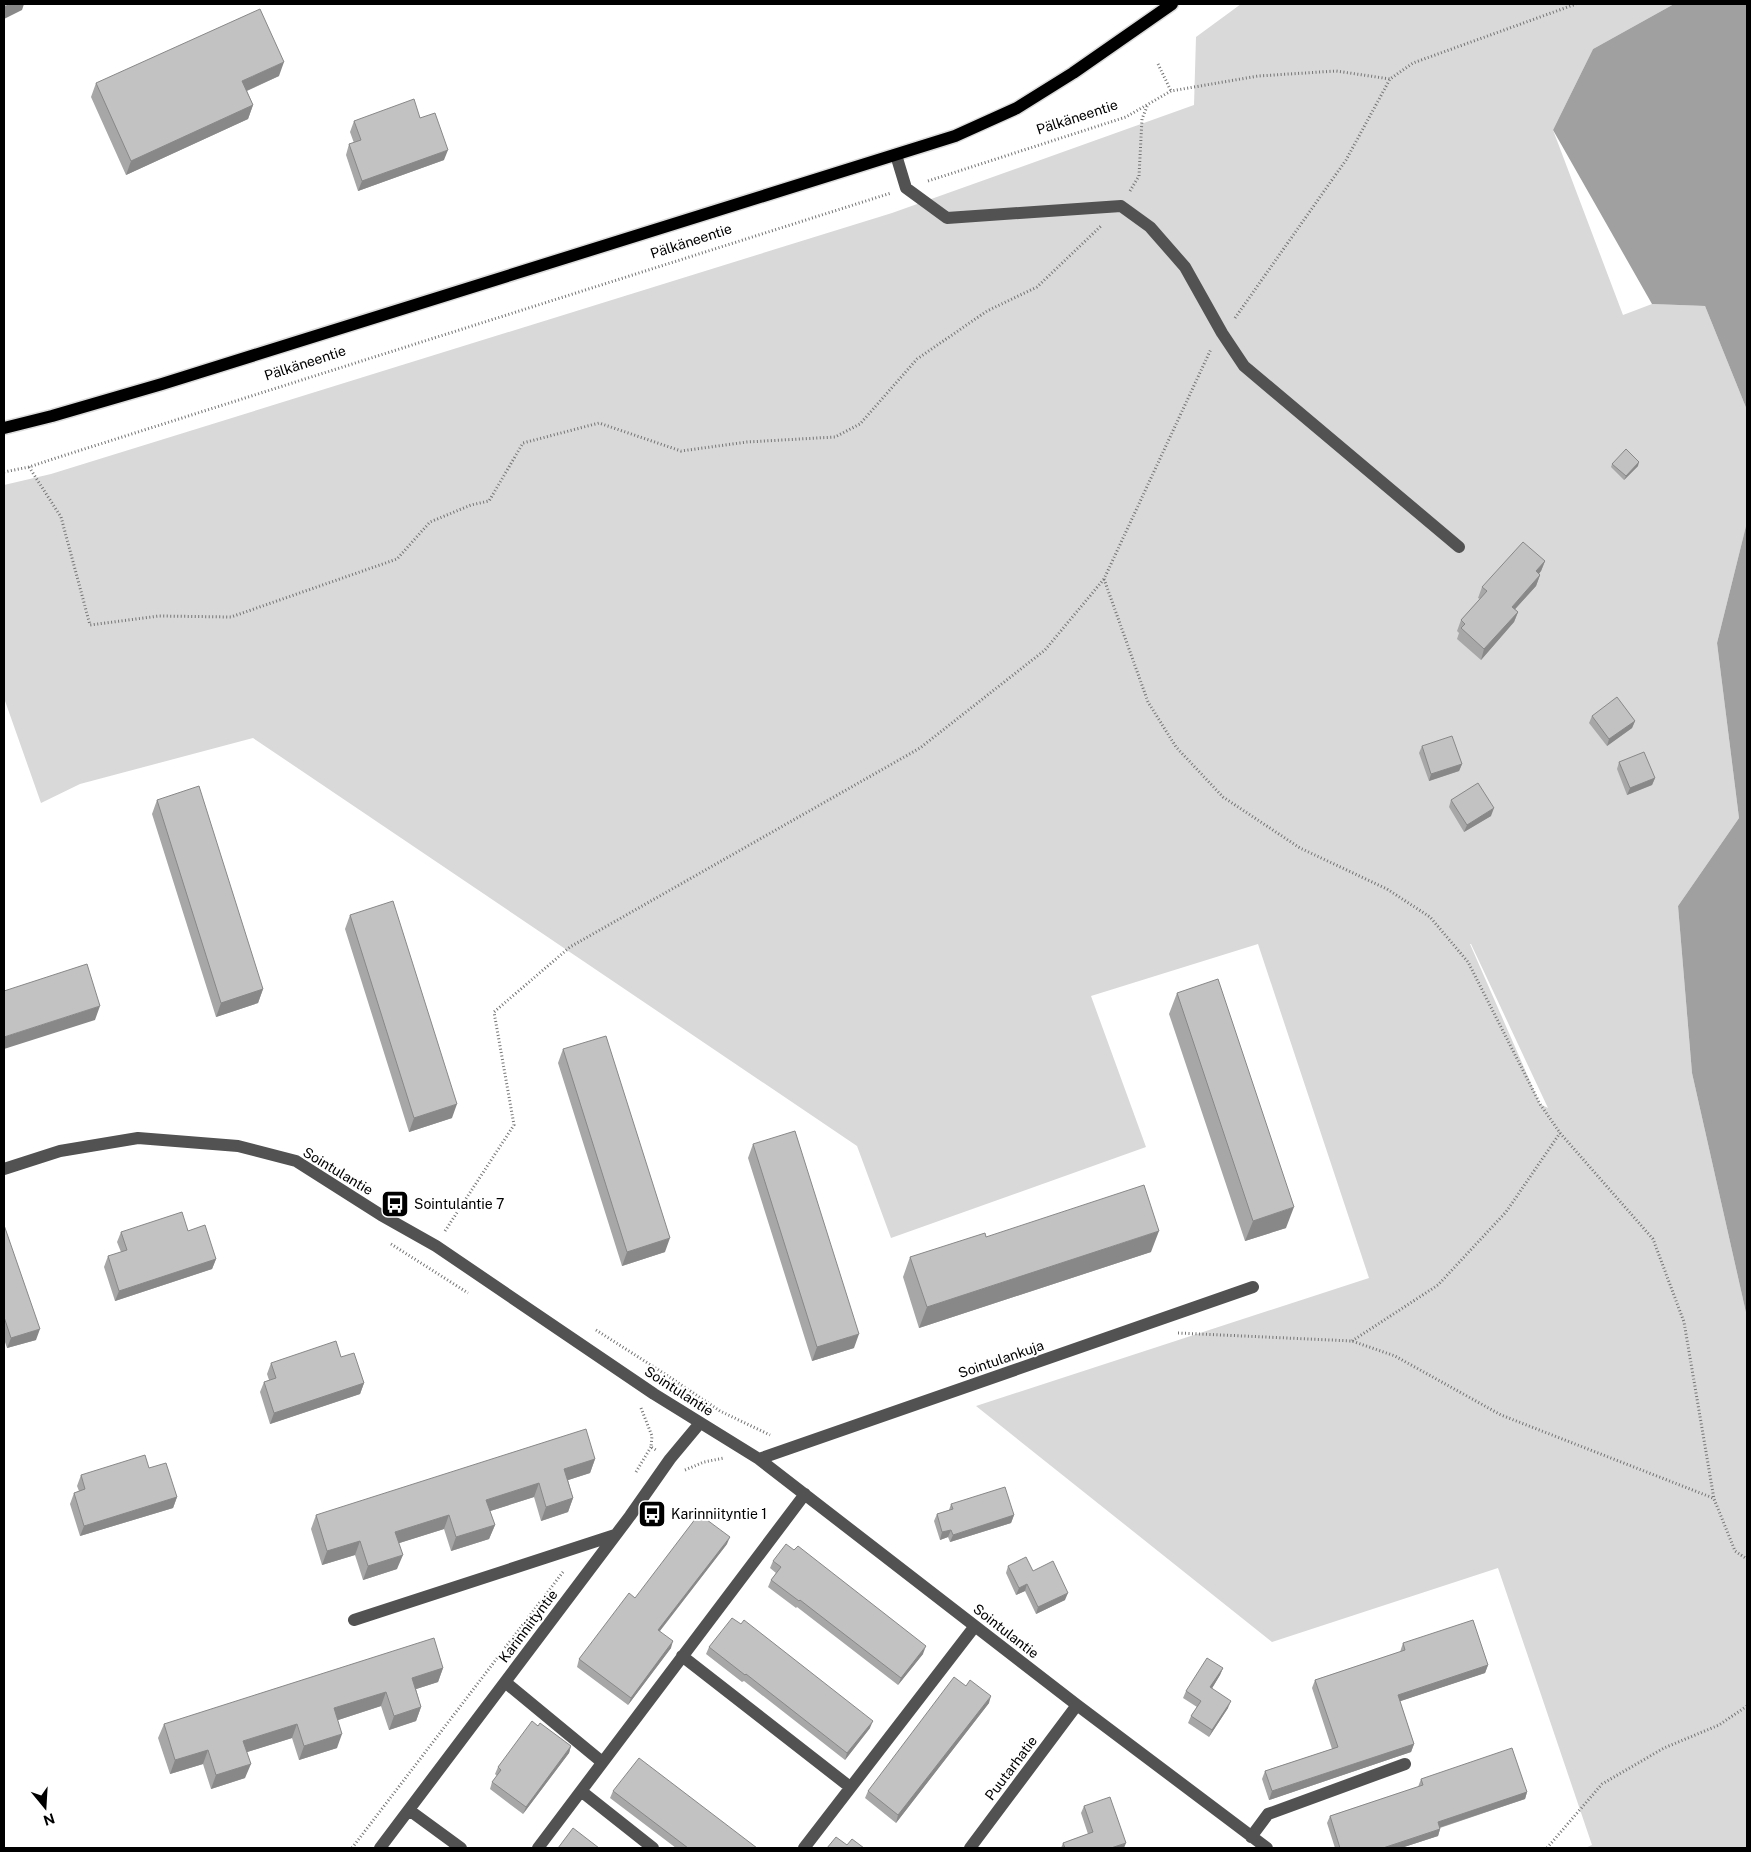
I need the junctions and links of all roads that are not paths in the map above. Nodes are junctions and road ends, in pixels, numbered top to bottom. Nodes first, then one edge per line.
1 (1172, 4) edge
2 (896, 155) junction
3 (4, 428) edge
4 (1459, 547) dead end
5 (4, 1168) edge
6 (1253, 1287) dead end
7 (700, 1423) junction
8 (759, 1459) junction
9 (805, 1494) junction
10 (615, 1535) junction
11 (354, 1620) dead end
12 (975, 1626) junction
13 (682, 1656) junction
14 (505, 1682) junction
15 (1076, 1705) junction
16 (602, 1762) junction
17 (1405, 1764) dead end
18 (850, 1788) junction
19 (581, 1791) junction
20 (409, 1810) junction
21 (1251, 1837) junction
22 (380, 1848) edge
23 (461, 1848) edge
24 (538, 1848) edge
25 (653, 1848) edge
26 (804, 1848) edge
27 (970, 1848) edge
28 (1267, 1848) edge

1 - 2 main road, Pälkäneentie
2 - 3 main road, Pälkäneentie
2 - 4 street
5 - 7 street, Sointulantie
6 - 8 street, Sointulankuja
7 - 8 street, Sointulantie
7 - 10 street, Karinniityntie
8 - 9 street, Sointulantie
9 - 12 street, Sointulantie
9 - 13 street
10 - 11 street
10 - 14 street, Karinniityntie
12 - 15 street, Sointulantie
12 - 18 street
13 - 16 street
13 - 18 street
14 - 16 street
14 - 20 street, Karinniityntie
15 - 21 street, Sointulantie
15 - 27 street, Puutarhatie
16 - 19 street
17 - 21 street
18 - 26 street
19 - 24 street
19 - 25 street
20 - 22 street, Karinniityntie
20 - 23 street
21 - 28 street, Sointulantie

